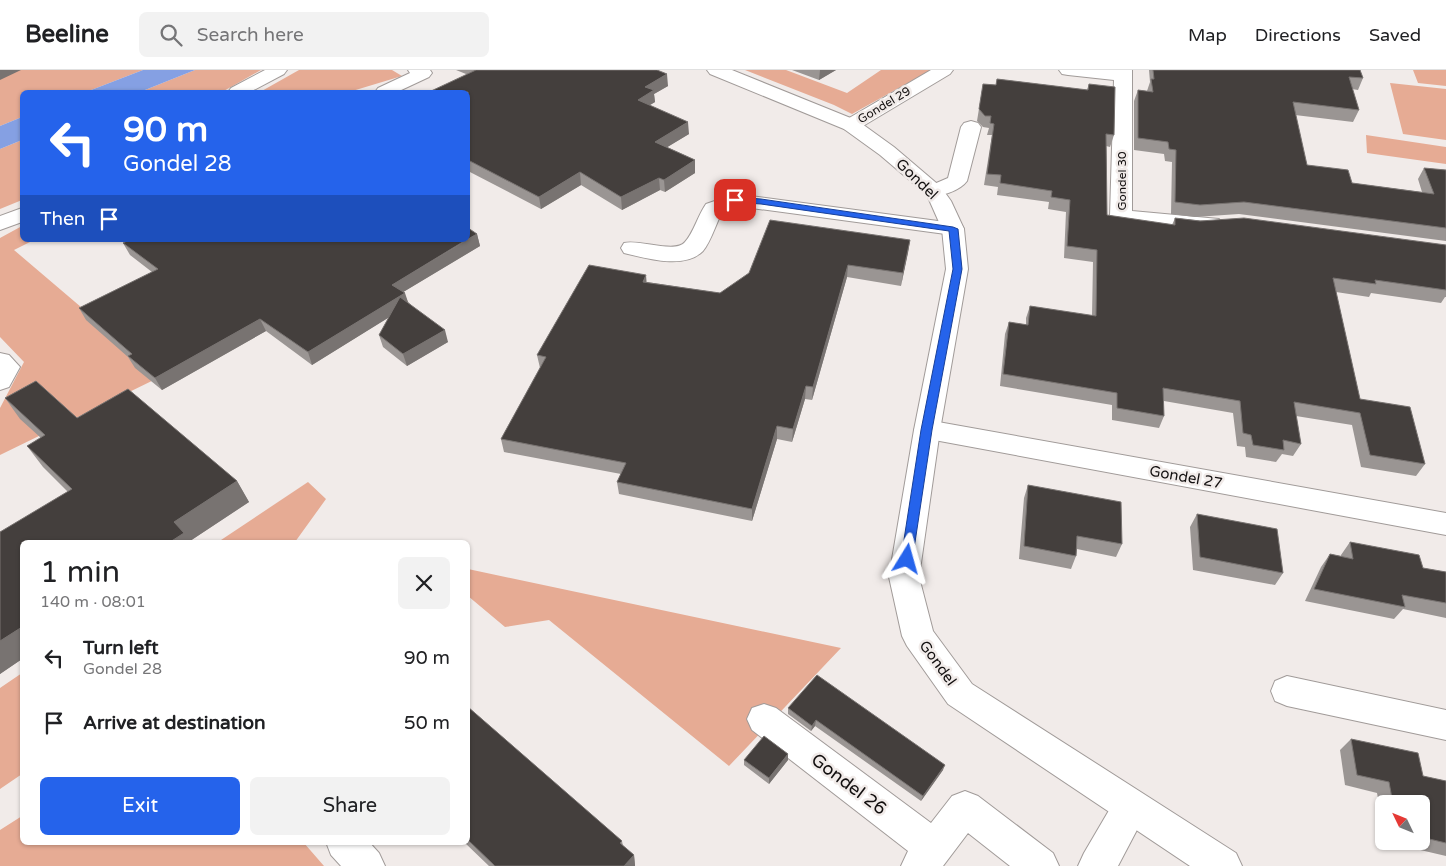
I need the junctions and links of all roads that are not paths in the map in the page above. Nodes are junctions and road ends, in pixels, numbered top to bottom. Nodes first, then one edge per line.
1 (278, 70) edge
2 (417, 70) edge
3 (716, 70) edge
4 (944, 70) edge
5 (1068, 70) edge
6 (1123, 73) edge
7 (241, 90) edge
8 (388, 90) edge
9 (851, 125) junction
10 (971, 127) dead end
11 (934, 191) junction
12 (20, 215) edge
13 (1230, 222) edge
14 (0, 224) edge
15 (953, 229) junction
16 (632, 248) dead end
17 (0, 361) edge
18 (0, 381) edge
19 (927, 430) junction
20 (1446, 524) edge
21 (1287, 691) dead end
22 (764, 719) dead end
23 (1446, 726) edge
24 (1132, 807) junction
25 (347, 845) edge
26 (927, 857) edge
27 (366, 866) edge
28 (1040, 866) edge
29 (1097, 866) edge
30 (1223, 866) edge

1 - 7 street
2 - 8 street
3 - 9 street, Gondel
4 - 9 street, Gondel 29
5 - 6 street
6 - 13 street, Gondel 30
9 - 11 street, Gondel
10 - 11 street
11 - 15 street, Gondel
12 - 14 street
15 - 16 street
15 - 19 street, Gondel
17 - 18 street
19 - 20 street, Gondel 27
19 - 24 street, Gondel
21 - 23 street
22 - 26 street, Gondel 26
24 - 29 street
24 - 30 street, Gondel
25 - 27 street
26 - 28 street, Gondel 26

